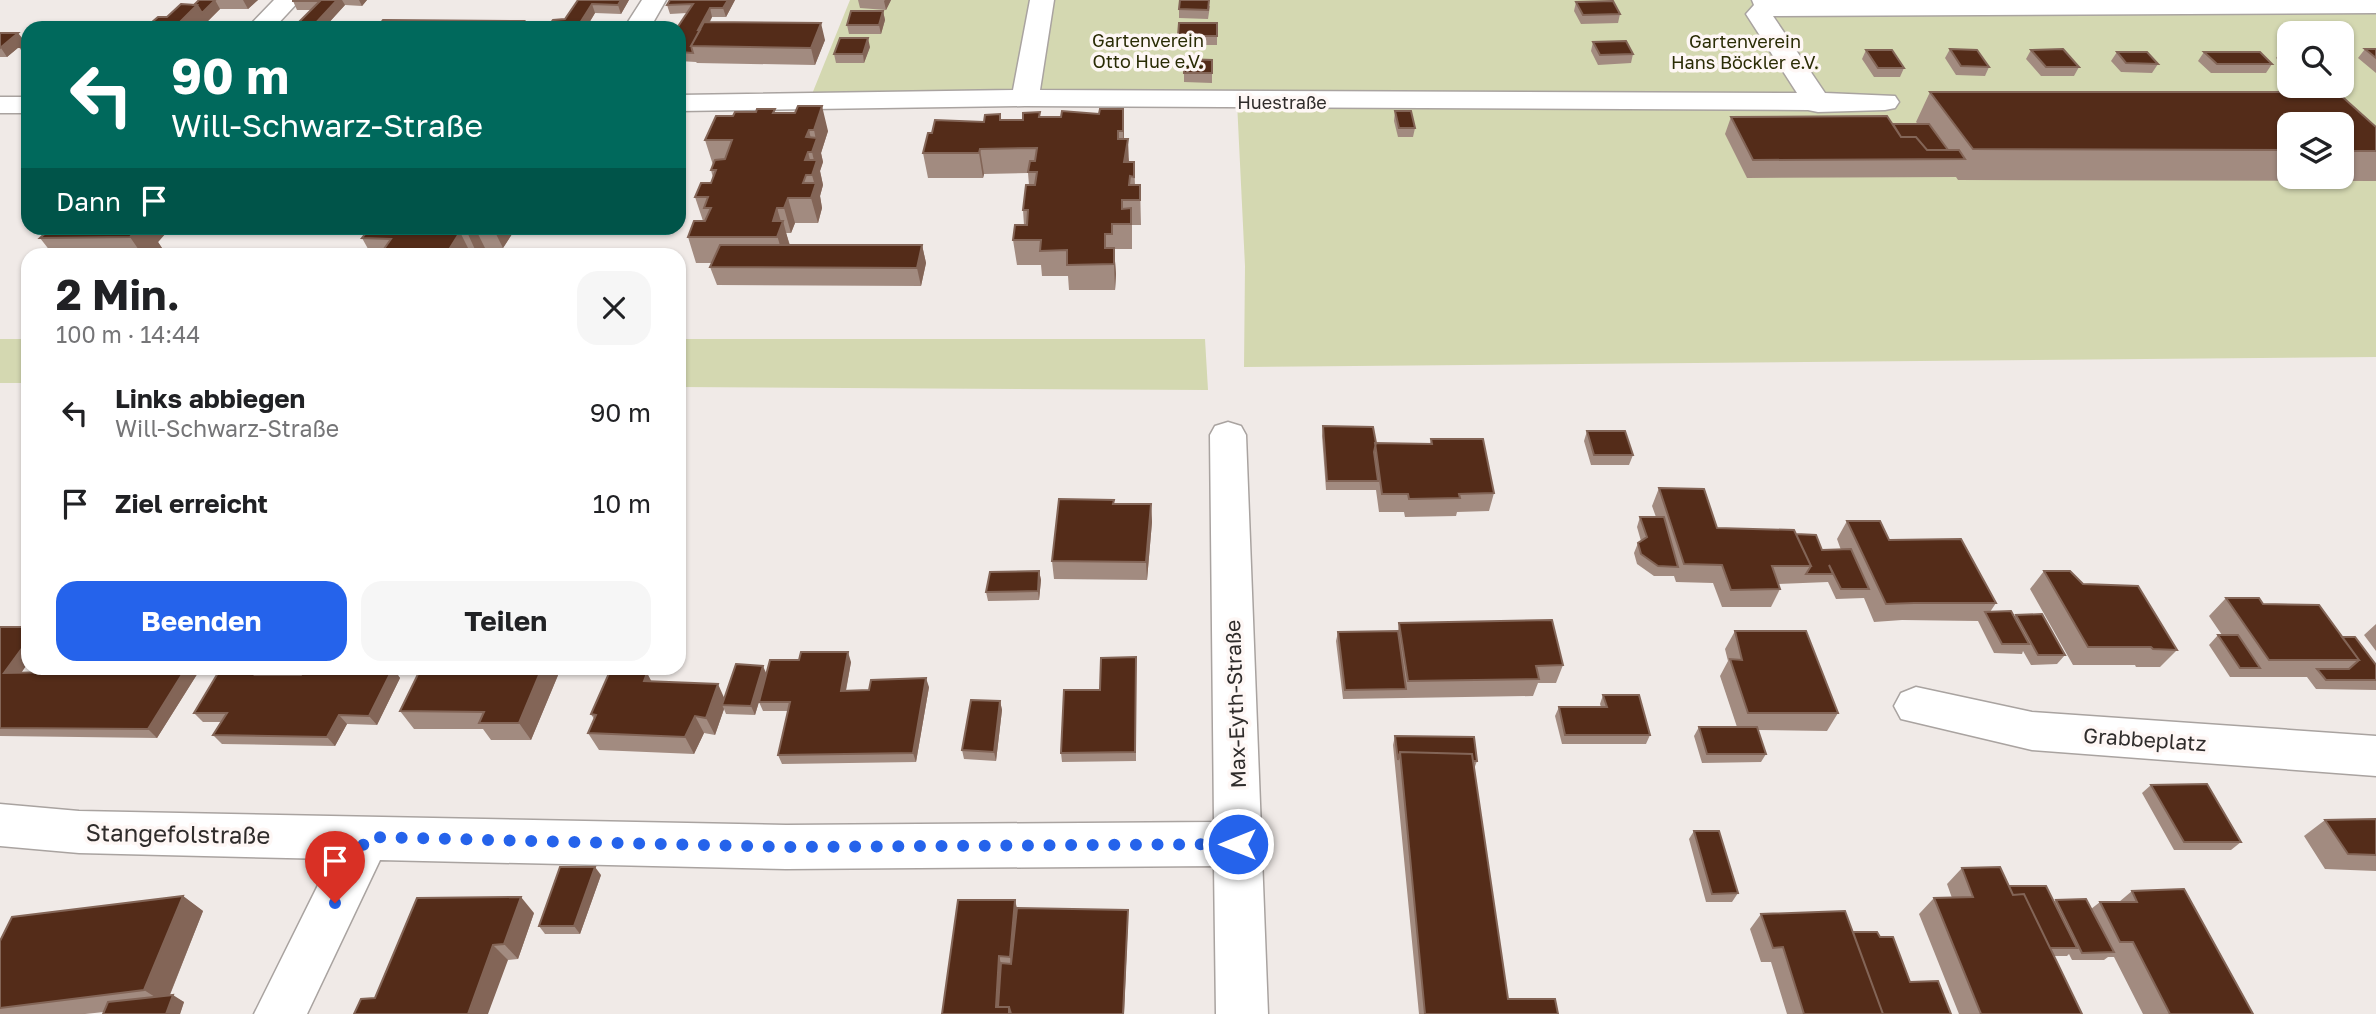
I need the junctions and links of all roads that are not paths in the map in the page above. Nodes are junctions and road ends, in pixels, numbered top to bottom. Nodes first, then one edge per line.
1 (288, 0) edge
2 (654, 0) edge
3 (1042, 0) edge
4 (1766, 4) edge
5 (2376, 5) edge
6 (267, 21) edge
7 (641, 21) edge
8 (1025, 99) junction
9 (1885, 102) dead end
10 (686, 103) edge
11 (1818, 104) junction
12 (0, 105) edge
13 (21, 105) edge
14 (1228, 435) dead end
15 (1916, 706) dead end
16 (2376, 756) edge
17 (0, 825) edge
18 (367, 837) junction
19 (1238, 844) junction
20 (281, 1014) edge
21 (1242, 1014) edge

1 - 6 street
2 - 7 street
3 - 8 street
4 - 5 street
4 - 11 street
8 - 10 street, Huestraße
8 - 11 street, Huestraße
9 - 11 street, Huestraße
12 - 13 street
14 - 19 street, Max-Eyth-Straße
15 - 16 street, Grabbeplatz
17 - 18 street, Stangefolstraße
18 - 19 street, Stangefolstraße
18 - 20 street
19 - 21 street, Max-Eyth-Straße

